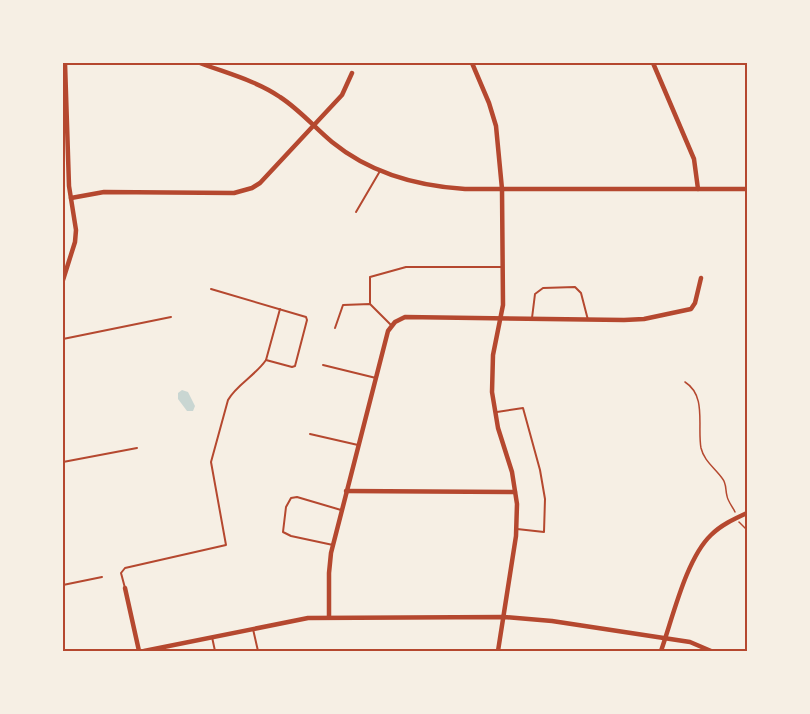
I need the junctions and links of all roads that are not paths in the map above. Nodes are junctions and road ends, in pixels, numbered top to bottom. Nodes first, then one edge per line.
1 (65, 63) edge
2 (200, 63) edge
3 (472, 63) edge
4 (653, 63) edge
5 (352, 73) dead end
6 (314, 125) junction
7 (380, 171) junction
8 (502, 189) junction
9 (698, 189) junction
10 (747, 189) edge
11 (71, 198) junction
12 (356, 212) dead end
13 (503, 267) junction
14 (701, 278) dead end
15 (63, 280) edge
16 (211, 289) dead end
17 (370, 304) junction
18 (280, 309) junction
19 (171, 316) dead end
20 (501, 318) junction
21 (531, 321) junction
22 (588, 321) junction
23 (391, 325) junction
24 (335, 328) dead end
25 (63, 339) edge
26 (266, 360) junction
27 (323, 365) dead end
28 (376, 378) junction
29 (495, 412) junction
30 (310, 434) dead end
31 (358, 445) junction
32 (137, 448) dead end
33 (63, 462) edge
34 (346, 491) junction
35 (515, 492) junction
36 (342, 510) junction
37 (747, 513) edge
38 (516, 528) junction
39 (333, 546) junction
40 (102, 577) dead end
41 (63, 585) edge
42 (124, 588) joint
43 (329, 617) junction
44 (504, 617) junction
45 (253, 629) junction
46 (212, 637) junction
47 (666, 638) junction
48 (139, 651) edge
49 (144, 651) edge
50 (215, 651) edge
51 (258, 651) edge
52 (498, 651) edge
53 (661, 651) edge
54 (711, 651) edge

1 - 11 street
2 - 6 street
3 - 8 street
4 - 9 street
5 - 6 street
6 - 7 street
6 - 11 street
7 - 8 street
7 - 12 lane
8 - 9 street
8 - 13 street
9 - 10 street
11 - 15 street
13 - 17 lane
13 - 20 street
14 - 22 street
16 - 18 lane
17 - 23 lane
17 - 24 lane
18 - 26 lane
18 - 26 lane
19 - 25 lane
20 - 21 street
20 - 23 street
20 - 29 street
21 - 22 street
21 - 22 lane
23 - 28 street
26 - 42 lane
27 - 28 lane
28 - 31 street
29 - 35 street
29 - 38 lane
30 - 31 lane
31 - 34 street
32 - 33 lane
34 - 35 street
34 - 36 street
35 - 38 street
36 - 39 street
36 - 39 lane
37 - 47 street
38 - 44 street
39 - 43 street
40 - 41 lane
42 - 48 street
43 - 44 street
43 - 45 street
44 - 47 street
44 - 52 street
45 - 46 street
45 - 51 lane
46 - 49 street
46 - 50 lane
47 - 53 street
47 - 54 street

